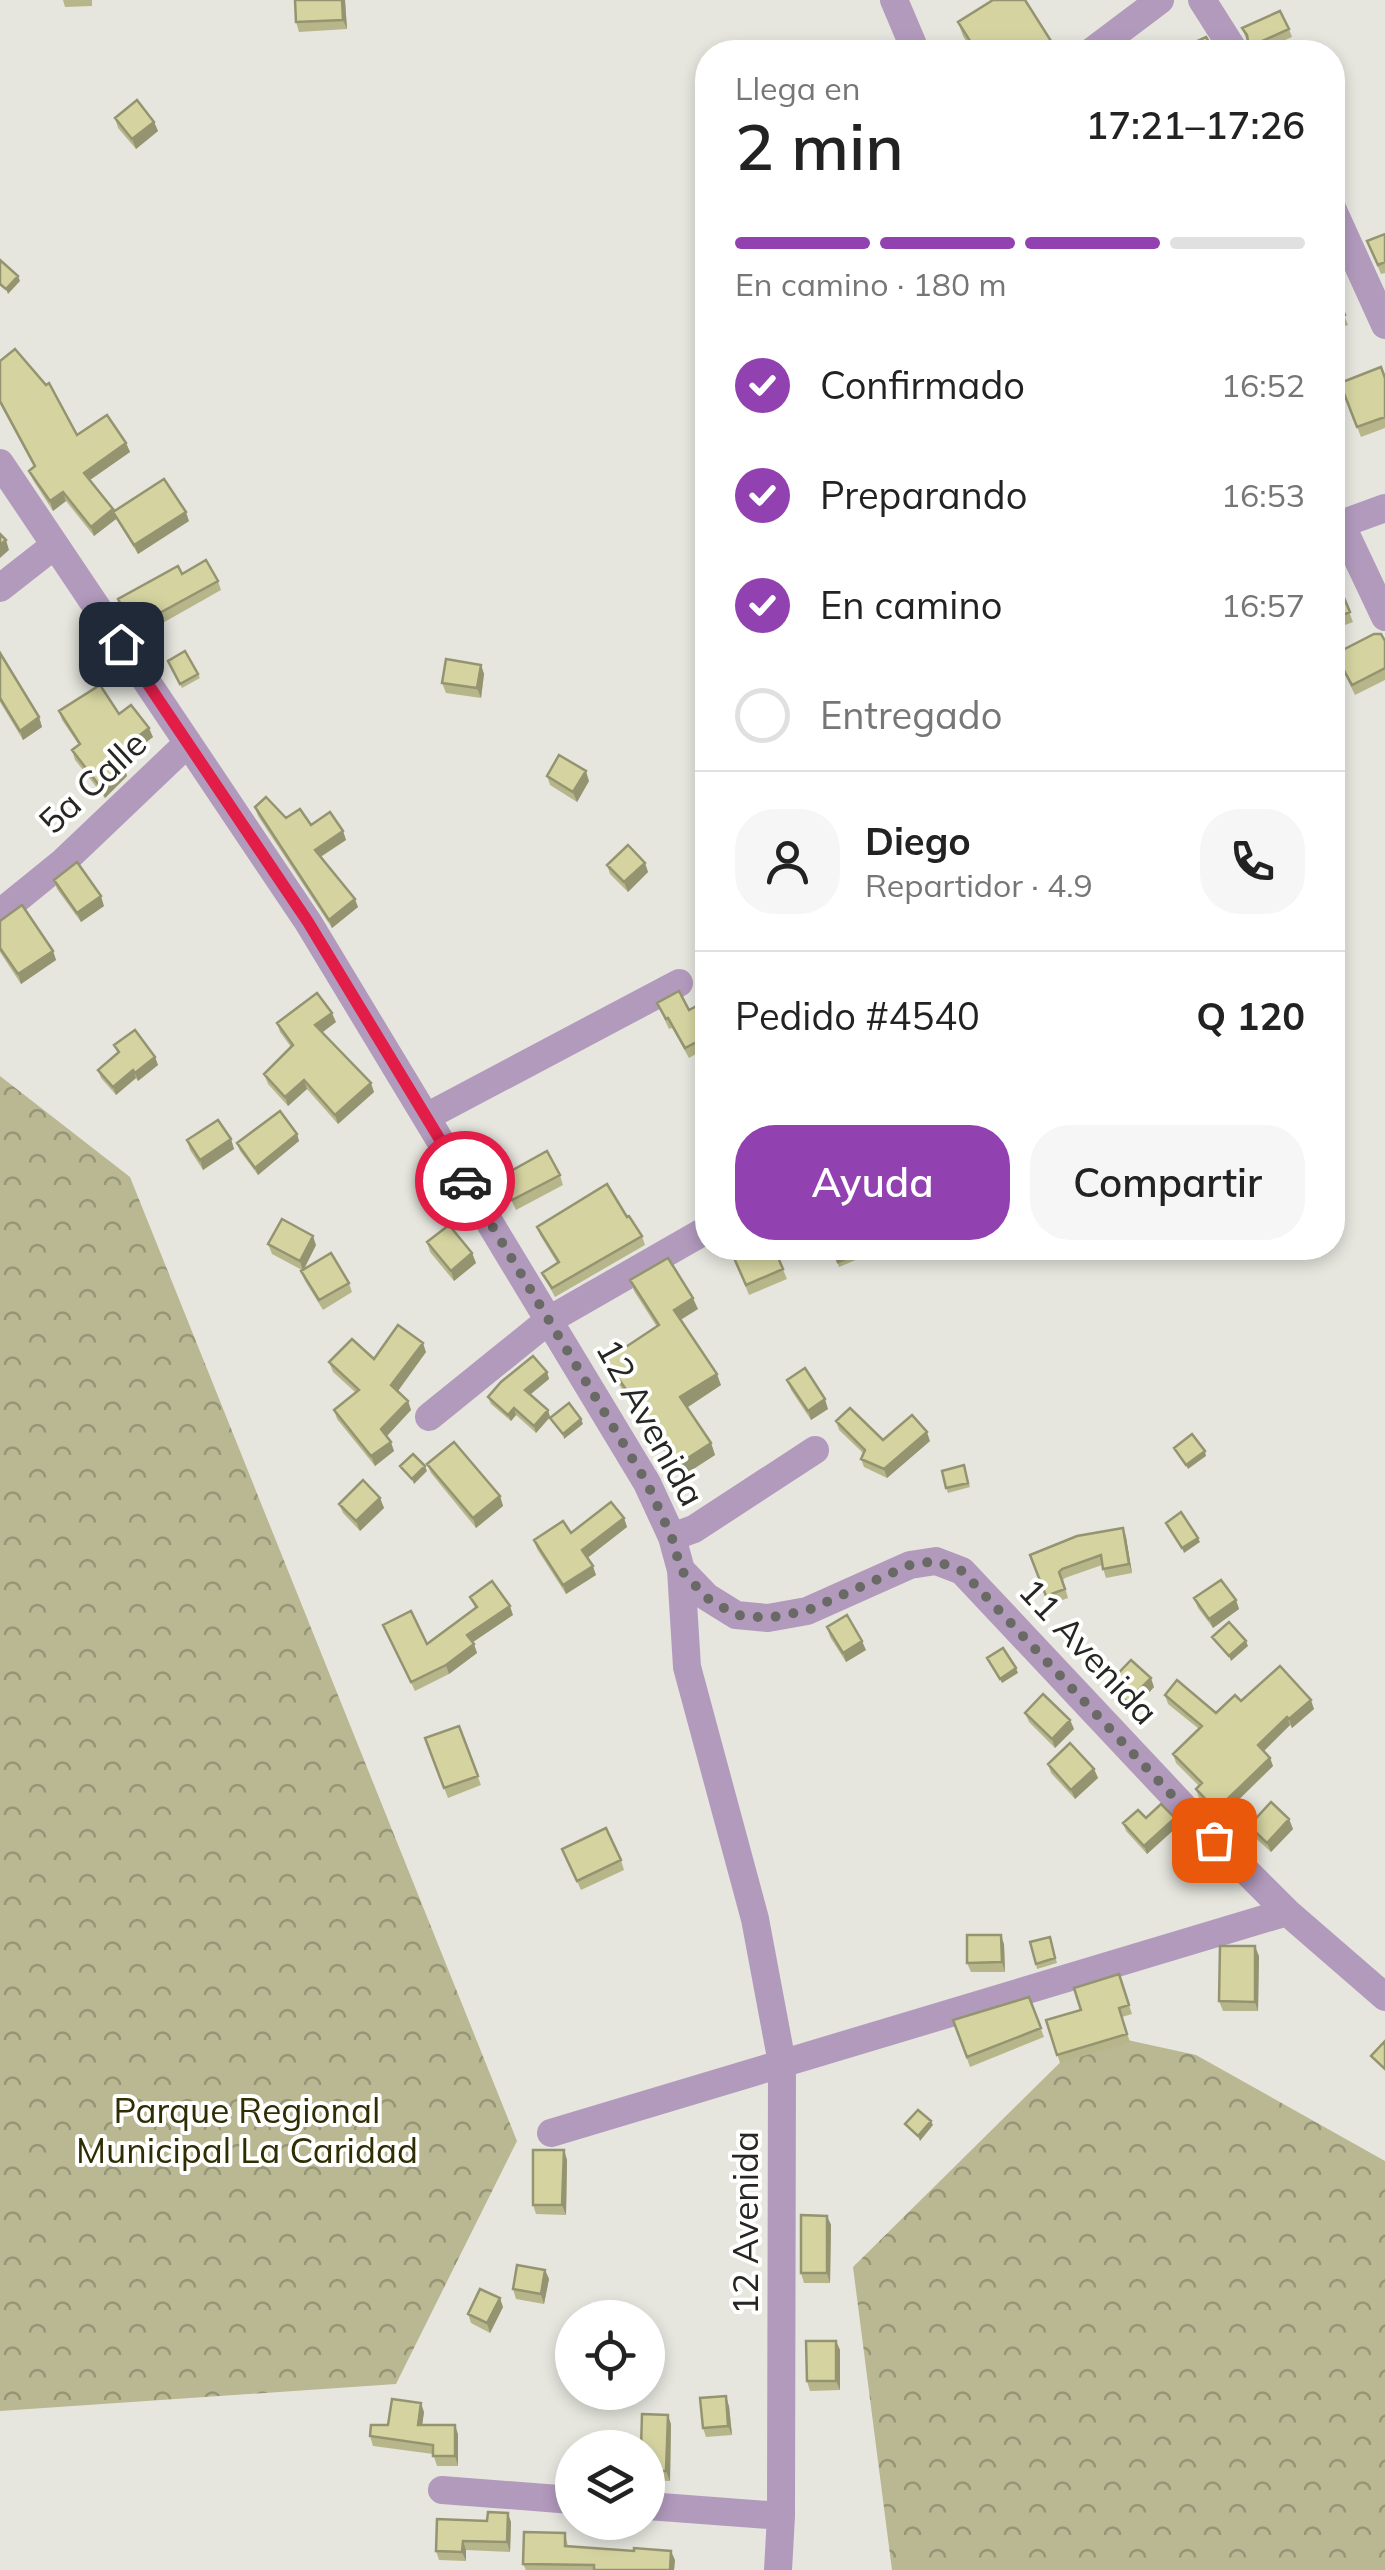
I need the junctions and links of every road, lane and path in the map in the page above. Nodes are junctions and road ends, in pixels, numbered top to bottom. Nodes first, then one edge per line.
1 (894, 0) edge
2 (1160, 0) edge
3 (1202, 0) edge
4 (911, 40) edge
5 (1107, 40) edge
6 (1227, 40) edge
7 (1345, 258) edge
8 (1385, 325) edge
9 (0, 463) edge
10 (1385, 508) edge
11 (1345, 522) edge
12 (1345, 534) edge
13 (55, 545) junction
14 (0, 588) edge
15 (1385, 616) edge
16 (188, 743) junction
17 (0, 912) edge
18 (679, 983) dead end
19 (426, 1117) junction
20 (695, 1236) edge
21 (549, 1320) junction
22 (429, 1417) dead end
23 (816, 1450) dead end
24 (672, 1538) junction
25 (681, 1570) junction
26 (1286, 1912) junction
27 (1385, 1996) edge
28 (782, 2063) junction
29 (551, 2133) dead end
30 (442, 2490) dead end
31 (555, 2499) edge
32 (665, 2507) edge
33 (781, 2516) junction
34 (778, 2570) edge

1 - 4 street
2 - 5 street
3 - 6 street
7 - 8 street
9 - 13 street, 12 Avenida
10 - 11 street
12 - 15 street
13 - 14 street
13 - 16 street, 12 Avenida
16 - 17 street, 5a Calle
16 - 19 street, 12 Avenida
18 - 19 street
19 - 21 street, 12 Avenida
20 - 21 street
21 - 22 street
21 - 24 street, 12 Avenida
23 - 24 street
24 - 25 street, 12 Avenida
25 - 26 street, 11 Avenida
25 - 28 street, 12 Avenida
26 - 27 street, 11 Avenida
26 - 28 street
28 - 29 street
28 - 33 street, 12 Avenida
30 - 31 street
32 - 33 street
33 - 34 street, 12 Avenida

